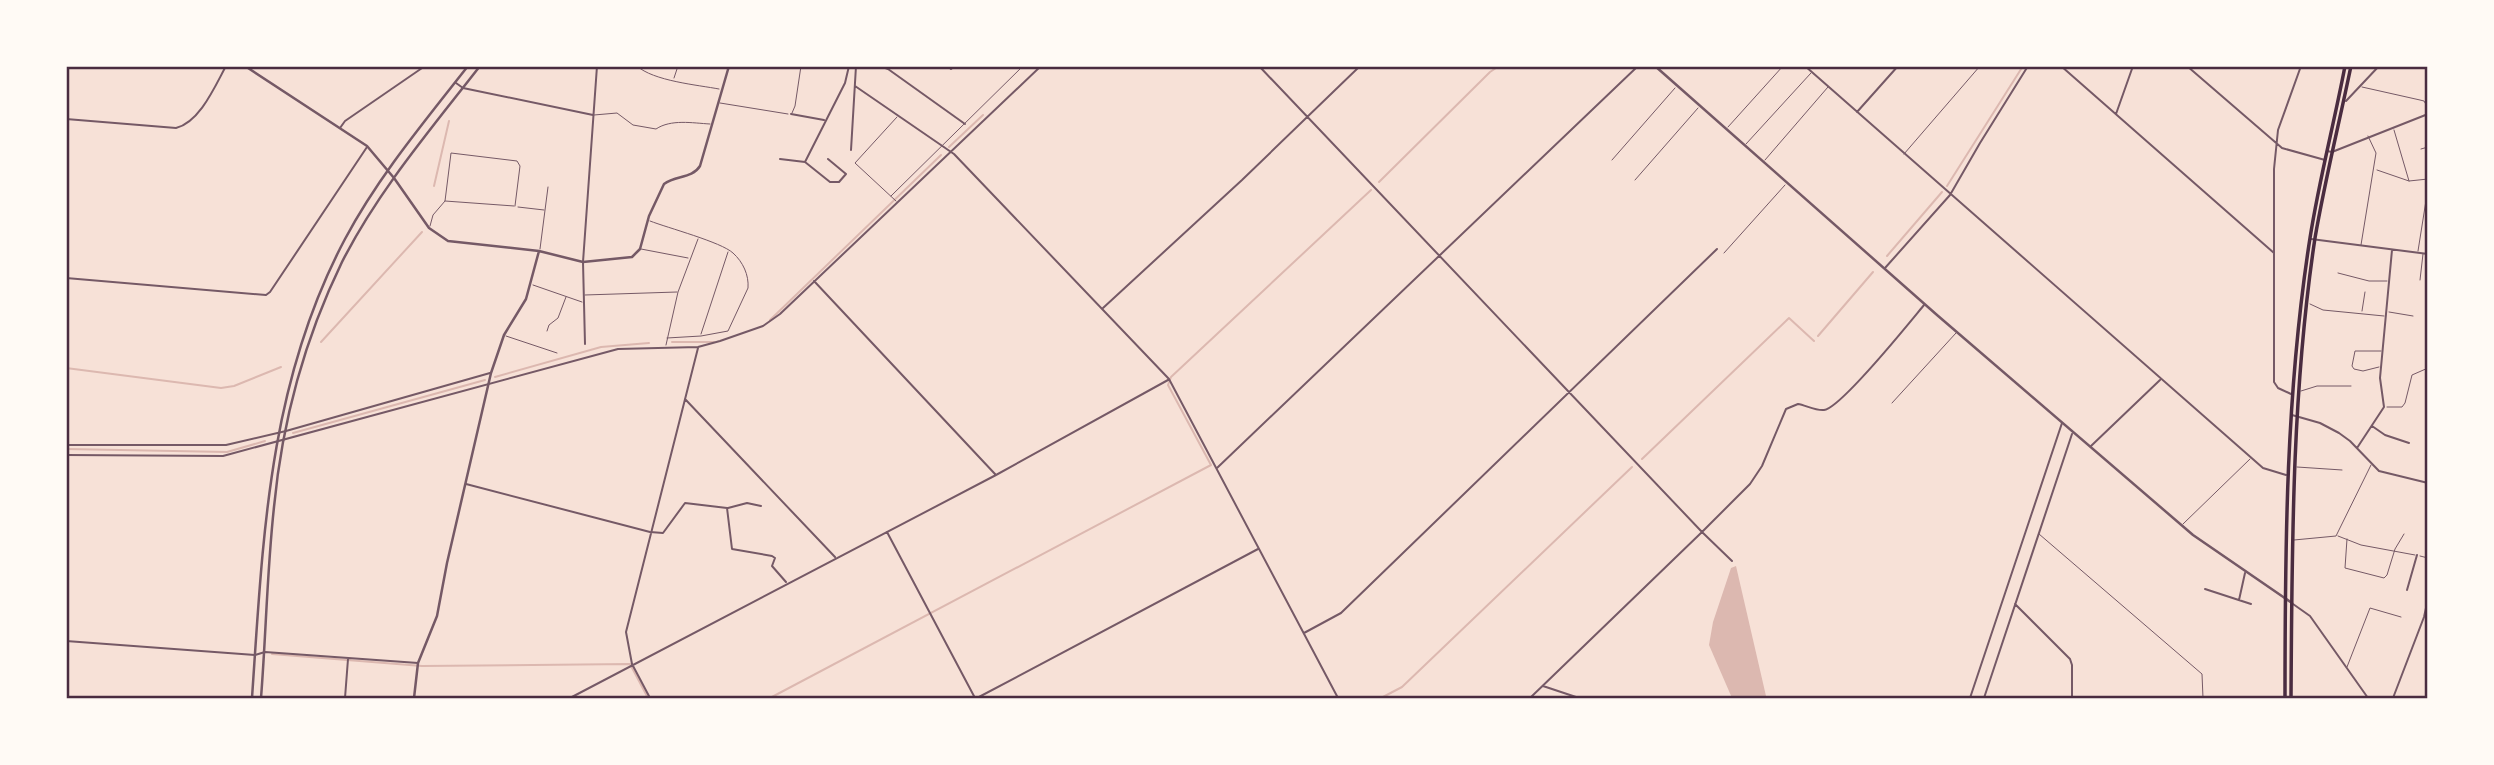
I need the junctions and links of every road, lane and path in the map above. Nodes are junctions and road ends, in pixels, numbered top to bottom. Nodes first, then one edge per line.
1 (226, 66) edge
2 (245, 66) edge
3 (425, 66) edge
4 (468, 66) edge
5 (480, 66) edge
6 (597, 66) edge
7 (637, 66) edge
8 (678, 66) edge
9 (729, 66) edge
10 (801, 66) edge
11 (849, 66) edge
12 (856, 66) edge
13 (880, 66) edge
14 (948, 66) edge
15 (954, 66) edge
16 (1023, 66) edge
17 (1041, 66) edge
18 (1259, 66) edge
19 (1360, 66) edge
20 (1638, 66) edge
21 (1656, 66) edge
22 (1783, 66) edge
23 (1805, 66) edge
24 (1898, 66) edge
25 (1980, 66) edge
26 (2028, 66) edge
27 (2061, 66) edge
28 (2133, 66) edge
29 (2187, 66) edge
30 (2301, 66) edge
31 (2345, 66) edge
32 (2351, 66) edge
33 (2379, 66) edge
34 (1811, 73) junction
35 (674, 80) junction
36 (455, 83) junction
37 (855, 86) junction
38 (1677, 86) junction
39 (2360, 86) junction
40 (1828, 87) junction
41 (463, 88) junction
42 (722, 89) junction
43 (718, 103) junction
44 (2341, 103) junction
45 (1700, 106) junction
46 (2427, 108) edge
47 (1857, 113) junction
48 (791, 114) junction
49 (2427, 114) edge
50 (594, 115) junction
51 (2116, 115) junction
52 (898, 116) junction
53 (1308, 117) junction
54 (66, 119) edge
55 (826, 120) junction
56 (710, 124) junction
57 (965, 124) junction
58 (2393, 127) junction
59 (339, 128) junction
60 (1726, 129) junction
61 (2368, 136) junction
62 (2276, 143) junction
63 (1744, 145) junction
64 (367, 146) junction
65 (2427, 147) edge
66 (943, 148) junction
67 (2421, 149) dead end
68 (851, 150) dead end
69 (2329, 151) junction
70 (950, 152) junction
71 (1904, 154) junction
72 (780, 159) dead end
73 (828, 159) dead end
74 (1612, 160) dead end
75 (2327, 161) junction
76 (805, 162) junction
77 (1763, 162) junction
78 (2375, 170) junction
79 (387, 171) junction
80 (394, 178) junction
81 (2427, 178) edge
82 (1635, 180) dead end
83 (2409, 181) junction
84 (1787, 183) junction
85 (548, 187) dead end
86 (2427, 188) edge
87 (1950, 195) junction
88 (891, 196) junction
89 (444, 201) junction
90 (898, 203) junction
91 (515, 206) junction
92 (544, 211) junction
93 (648, 220) junction
94 (429, 228) junction
95 (698, 238) junction
96 (2309, 239) junction
97 (2315, 240) junction
98 (2361, 244) junction
99 (640, 249) junction
100 (728, 249) junction
101 (1717, 249) dead end
102 (2392, 250) junction
103 (539, 251) junction
104 (1724, 253) dead end
105 (2418, 253) junction
106 (2423, 253) junction
107 (2274, 254) junction
108 (2427, 254) edge
109 (1440, 256) junction
110 (691, 258) junction
111 (583, 262) junction
112 (1884, 269) junction
113 (2338, 272) dead end
114 (66, 278) edge
115 (2420, 280) dead end
116 (814, 281) junction
117 (2389, 281) junction
118 (530, 285) junction
119 (678, 292) junction
120 (2365, 292) dead end
121 (585, 295) junction
122 (566, 296) junction
123 (584, 303) junction
124 (2305, 303) junction
125 (1924, 304) junction
126 (1103, 308) junction
127 (2387, 312) junction
128 (2362, 313) junction
129 (2386, 316) junction
130 (2413, 316) dead end
131 (547, 331) dead end
132 (1957, 332) junction
133 (504, 335) junction
134 (701, 337) junction
135 (667, 338) junction
136 (585, 344) dead end
137 (698, 346) junction
138 (666, 348) junction
139 (2383, 351) junction
140 (558, 353) dead end
141 (2381, 367) junction
142 (2427, 368) edge
143 (491, 373) junction
144 (1169, 379) junction
145 (2161, 379) junction
146 (489, 384) junction
147 (2351, 386) dead end
148 (2299, 391) junction
149 (1571, 393) junction
150 (2292, 395) junction
151 (685, 399) junction
152 (1892, 403) dead end
153 (2384, 407) junction
154 (2291, 415) junction
155 (2297, 416) junction
156 (2062, 422) junction
157 (2372, 426) junction
158 (286, 430) junction
159 (2073, 431) junction
160 (278, 433) junction
161 (284, 440) junction
162 (276, 442) junction
163 (2409, 443) dead end
164 (66, 445) edge
165 (2091, 447) junction
166 (2357, 448) junction
167 (66, 455) edge
168 (2251, 458) junction
169 (2372, 464) junction
170 (2294, 467) junction
171 (1216, 469) junction
172 (2342, 470) dead end
173 (996, 475) junction
174 (2287, 475) junction
175 (465, 483) junction
176 (2427, 483) edge
177 (761, 506) dead end
178 (727, 508) junction
179 (2182, 525) junction
180 (887, 530) junction
181 (650, 532) junction
182 (1702, 532) junction
183 (2039, 534) junction
184 (2404, 534) dead end
185 (2336, 536) junction
186 (2347, 539) junction
187 (2292, 541) junction
188 (1258, 548) junction
189 (2395, 550) junction
190 (2417, 555) junction
191 (836, 558) junction
192 (2427, 558) edge
193 (1731, 561) dead end
194 (2245, 573) junction
195 (787, 583) junction
196 (2205, 589) dead end
197 (2407, 590) dead end
198 (2427, 599) edge
199 (2285, 600) junction
200 (2239, 601) junction
201 (2292, 603) junction
202 (2015, 604) junction
203 (2250, 604) dead end
204 (2402, 617) dead end
205 (1303, 634) junction
206 (66, 640) edge
207 (265, 652) junction
208 (255, 655) junction
209 (348, 660) junction
210 (418, 665) junction
211 (631, 665) junction
212 (2347, 668) junction
213 (1542, 686) junction
214 (252, 698) edge
215 (261, 698) edge
216 (345, 698) edge
217 (415, 698) edge
218 (570, 698) edge
219 (650, 698) edge
220 (976, 698) edge
221 (1338, 698) edge
222 (1530, 698) edge
223 (1579, 698) edge
224 (1970, 698) edge
225 (1984, 698) edge
226 (2072, 698) edge
227 (2203, 698) edge
228 (2285, 698) edge
229 (2291, 698) edge
230 (2368, 698) edge
231 (2393, 698) edge

1 - 54 street
2 - 59 street
3 - 59 street
4 - 36 street
5 - 41 street
6 - 50 street
7 - 35 lane
8 - 35 lane
9 - 42 street
10 - 48 lane
11 - 55 street
12 - 37 street
13 - 57 street
14 - 15 street
16 - 57 lane
17 - 70 street
18 - 53 street
19 - 53 street
20 - 109 street
21 - 38 street
22 - 60 lane
23 - 34 street
24 - 47 street
25 - 71 lane
26 - 87 street
27 - 51 street
28 - 51 street
29 - 62 street
30 - 62 street
31 - 44 main road
32 - 44 main road
33 - 39 street
34 - 40 street
34 - 63 lane
35 - 42 lane
36 - 41 street
36 - 79 street
37 - 52 street
37 - 68 street
38 - 45 street
38 - 74 lane
39 - 44 street
39 - 46 lane
40 - 47 street
40 - 77 lane
41 - 50 street
41 - 80 street
42 - 43 street
43 - 48 lane
43 - 56 street
44 - 69 main road
45 - 60 street
45 - 82 lane
47 - 71 street
48 - 55 street
49 - 58 street
50 - 56 lane
50 - 111 street
51 - 107 street
52 - 66 street
52 - 88 lane
53 - 109 street
53 - 126 street
55 - 76 street
56 - 93 street
57 - 66 lane
58 - 61 street
58 - 83 lane
59 - 64 street
60 - 63 street
61 - 69 street
61 - 78 lane
62 - 75 street
62 - 107 street
63 - 77 street
64 - 79 street
64 - 114 street
65 - 67 lane
66 - 70 street
66 - 88 lane
69 - 75 main road
70 - 90 street
70 - 126 street
71 - 87 street
72 - 76 street
73 - 76 street
75 - 96 main road
75 - 97 main road
77 - 84 street
78 - 83 lane
78 - 98 lane
79 - 80 street
79 - 160 street
80 - 94 street
80 - 158 street
81 - 83 lane
84 - 104 lane
84 - 112 street
85 - 92 lane
86 - 105 lane
87 - 112 street
87 - 145 street
88 - 90 lane
89 - 91 lane
89 - 91 lane
89 - 94 lane
90 - 116 street
91 - 92 lane
92 - 103 lane
93 - 95 lane
93 - 99 street
94 - 103 street
95 - 100 lane
95 - 110 lane
96 - 97 street
96 - 124 main road
97 - 98 street
97 - 124 main road
98 - 102 street
99 - 110 lane
99 - 111 street
100 - 134 lane
100 - 134 lane
101 - 149 street
102 - 105 street
102 - 117 street
103 - 111 street
103 - 118 street
105 - 106 street
106 - 108 street
106 - 115 lane
107 - 150 street
109 - 149 street
109 - 171 street
110 - 119 lane
111 - 121 street
112 - 125 street
113 - 117 lane
116 - 137 street
116 - 173 street
117 - 127 street
118 - 122 lane
118 - 133 street
119 - 121 lane
119 - 135 lane
120 - 128 lane
121 - 123 street
122 - 123 lane
122 - 131 lane
123 - 136 street
124 - 128 lane
124 - 148 main road
124 - 150 main road
125 - 132 street
125 - 182 street
126 - 144 street
127 - 129 street
127 - 130 lane
128 - 129 lane
129 - 139 street
132 - 152 lane
132 - 156 street
133 - 140 lane
133 - 143 street
134 - 135 lane
135 - 138 lane
137 - 138 street
137 - 151 street
138 - 146 street
139 - 141 street
139 - 141 lane
141 - 153 street
142 - 153 lane
143 - 146 street
143 - 158 street
144 - 171 street
144 - 173 street
145 - 165 street
145 - 168 street
146 - 161 street
146 - 175 street
147 - 148 lane
148 - 155 main road
149 - 182 street
149 - 205 street
150 - 154 main road
151 - 181 street
151 - 191 street
153 - 157 street
154 - 155 street
154 - 174 main road
155 - 166 street
155 - 170 main road
156 - 159 street
156 - 224 street
157 - 163 street
157 - 166 street
158 - 160 street
158 - 161 street
159 - 165 street
159 - 183 street
160 - 162 street
160 - 164 street
161 - 162 street
161 - 207 street
162 - 167 street
162 - 208 street
165 - 179 street
166 - 169 street
168 - 174 street
168 - 179 lane
169 - 176 street
169 - 185 lane
170 - 172 lane
170 - 187 main road
171 - 188 street
173 - 180 street
174 - 199 main road
175 - 181 street
175 - 210 street
177 - 178 street
178 - 181 street
178 - 195 street
179 - 194 street
180 - 191 street
180 - 220 street
181 - 211 street
182 - 193 street
182 - 213 street
183 - 202 street
183 - 227 lane
184 - 189 lane
185 - 186 lane
185 - 187 lane
186 - 189 lane
186 - 189 lane
187 - 201 main road
188 - 205 street
188 - 220 street
189 - 190 lane
190 - 192 lane
190 - 197 street
191 - 195 street
194 - 199 street
194 - 200 street
195 - 211 street
196 - 200 street
198 - 231 street
199 - 201 street
199 - 228 main road
200 - 203 street
201 - 212 street
201 - 229 main road
202 - 225 street
202 - 226 street
204 - 212 lane
205 - 221 street
206 - 208 street
207 - 208 street
207 - 209 street
207 - 215 street
208 - 214 street
209 - 210 street
209 - 216 street
210 - 217 street
211 - 218 street
211 - 219 street
212 - 230 street
213 - 222 street
213 - 223 street

